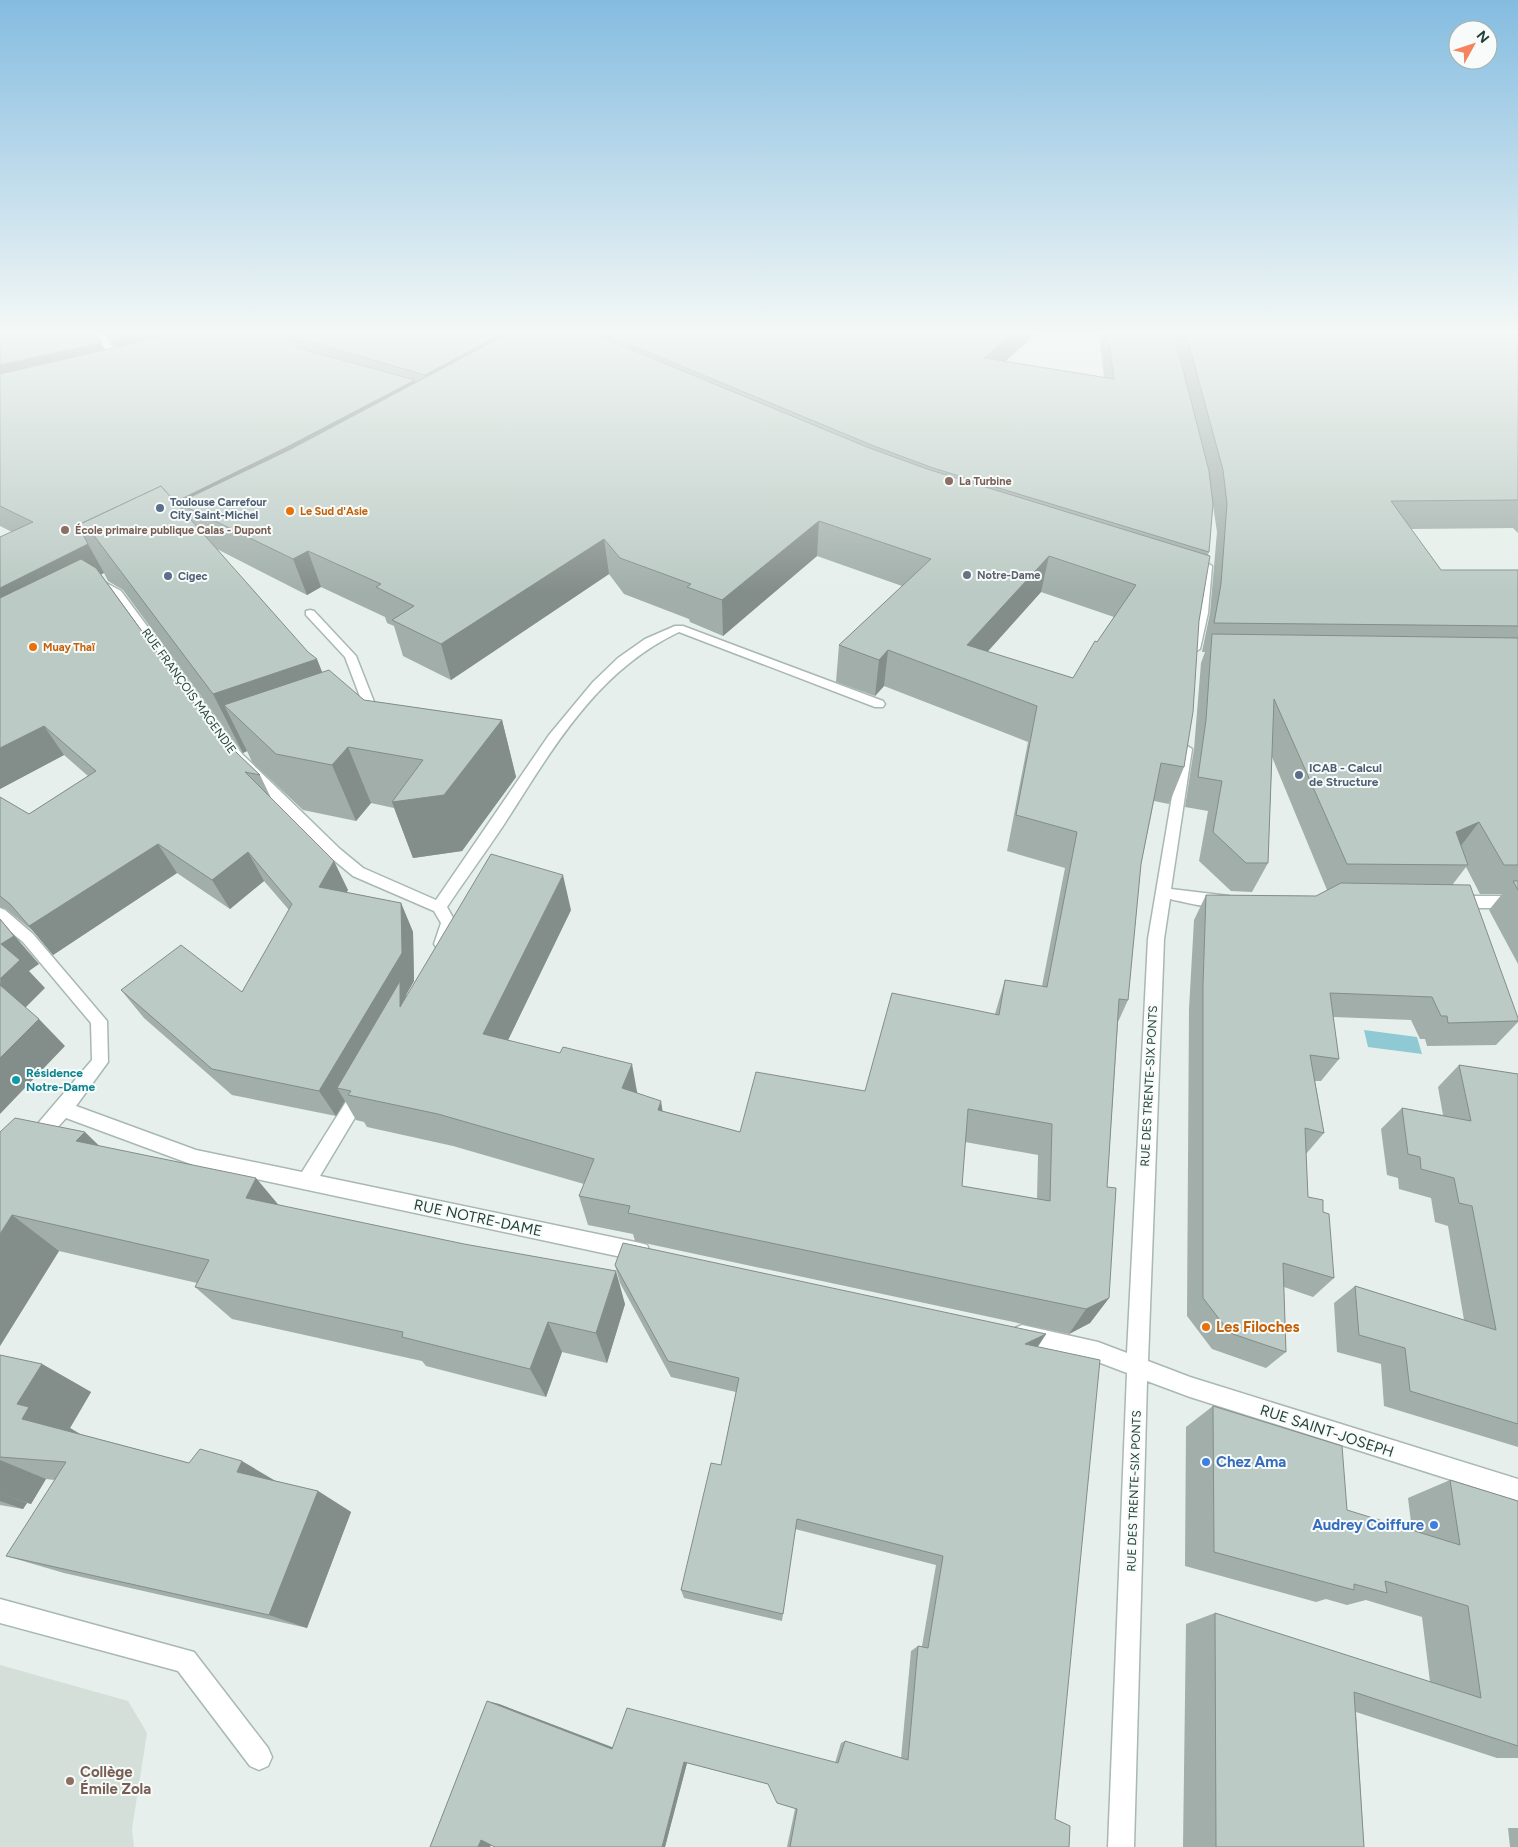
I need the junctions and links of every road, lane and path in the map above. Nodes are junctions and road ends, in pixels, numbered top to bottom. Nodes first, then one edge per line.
1 (1208, 550) edge
2 (99, 582) edge
3 (310, 613) dead end
4 (1196, 660) edge
5 (880, 704) dead end
6 (354, 718) edge
7 (1188, 731) edge
8 (257, 753) edge
9 (240, 760) junction
10 (1164, 893) junction
11 (1236, 900) edge
12 (1440, 902) edge
13 (1518, 902) edge
14 (439, 907) junction
15 (0, 914) edge
16 (436, 961) edge
17 (368, 1079) edge
18 (63, 1109) junction
19 (25, 1150) edge
20 (306, 1182) junction
21 (658, 1256) edge
22 (1002, 1331) edge
23 (1138, 1366) junction
24 (1518, 1490) edge
25 (0, 1611) edge
26 (258, 1757) dead end
27 (1120, 1847) edge

1 - 4 street
2 - 9 street, RUE FRANÇOIS MAGENDIE
3 - 6 street
5 - 14 street
7 - 10 street, RUE DES TRENTE-SIX PONTS
8 - 9 street
9 - 14 street, RUE FRANÇOIS MAGENDIE
10 - 11 street
10 - 23 street, RUE DES TRENTE-SIX PONTS
12 - 13 street
14 - 16 street
15 - 18 street
17 - 20 street
18 - 19 street
18 - 20 street, RUE NOTRE-DAME
20 - 21 street, RUE NOTRE-DAME
22 - 23 street
23 - 24 street, RUE SAINT-JOSEPH
23 - 27 street, RUE DES TRENTE-SIX PONTS
25 - 26 street

